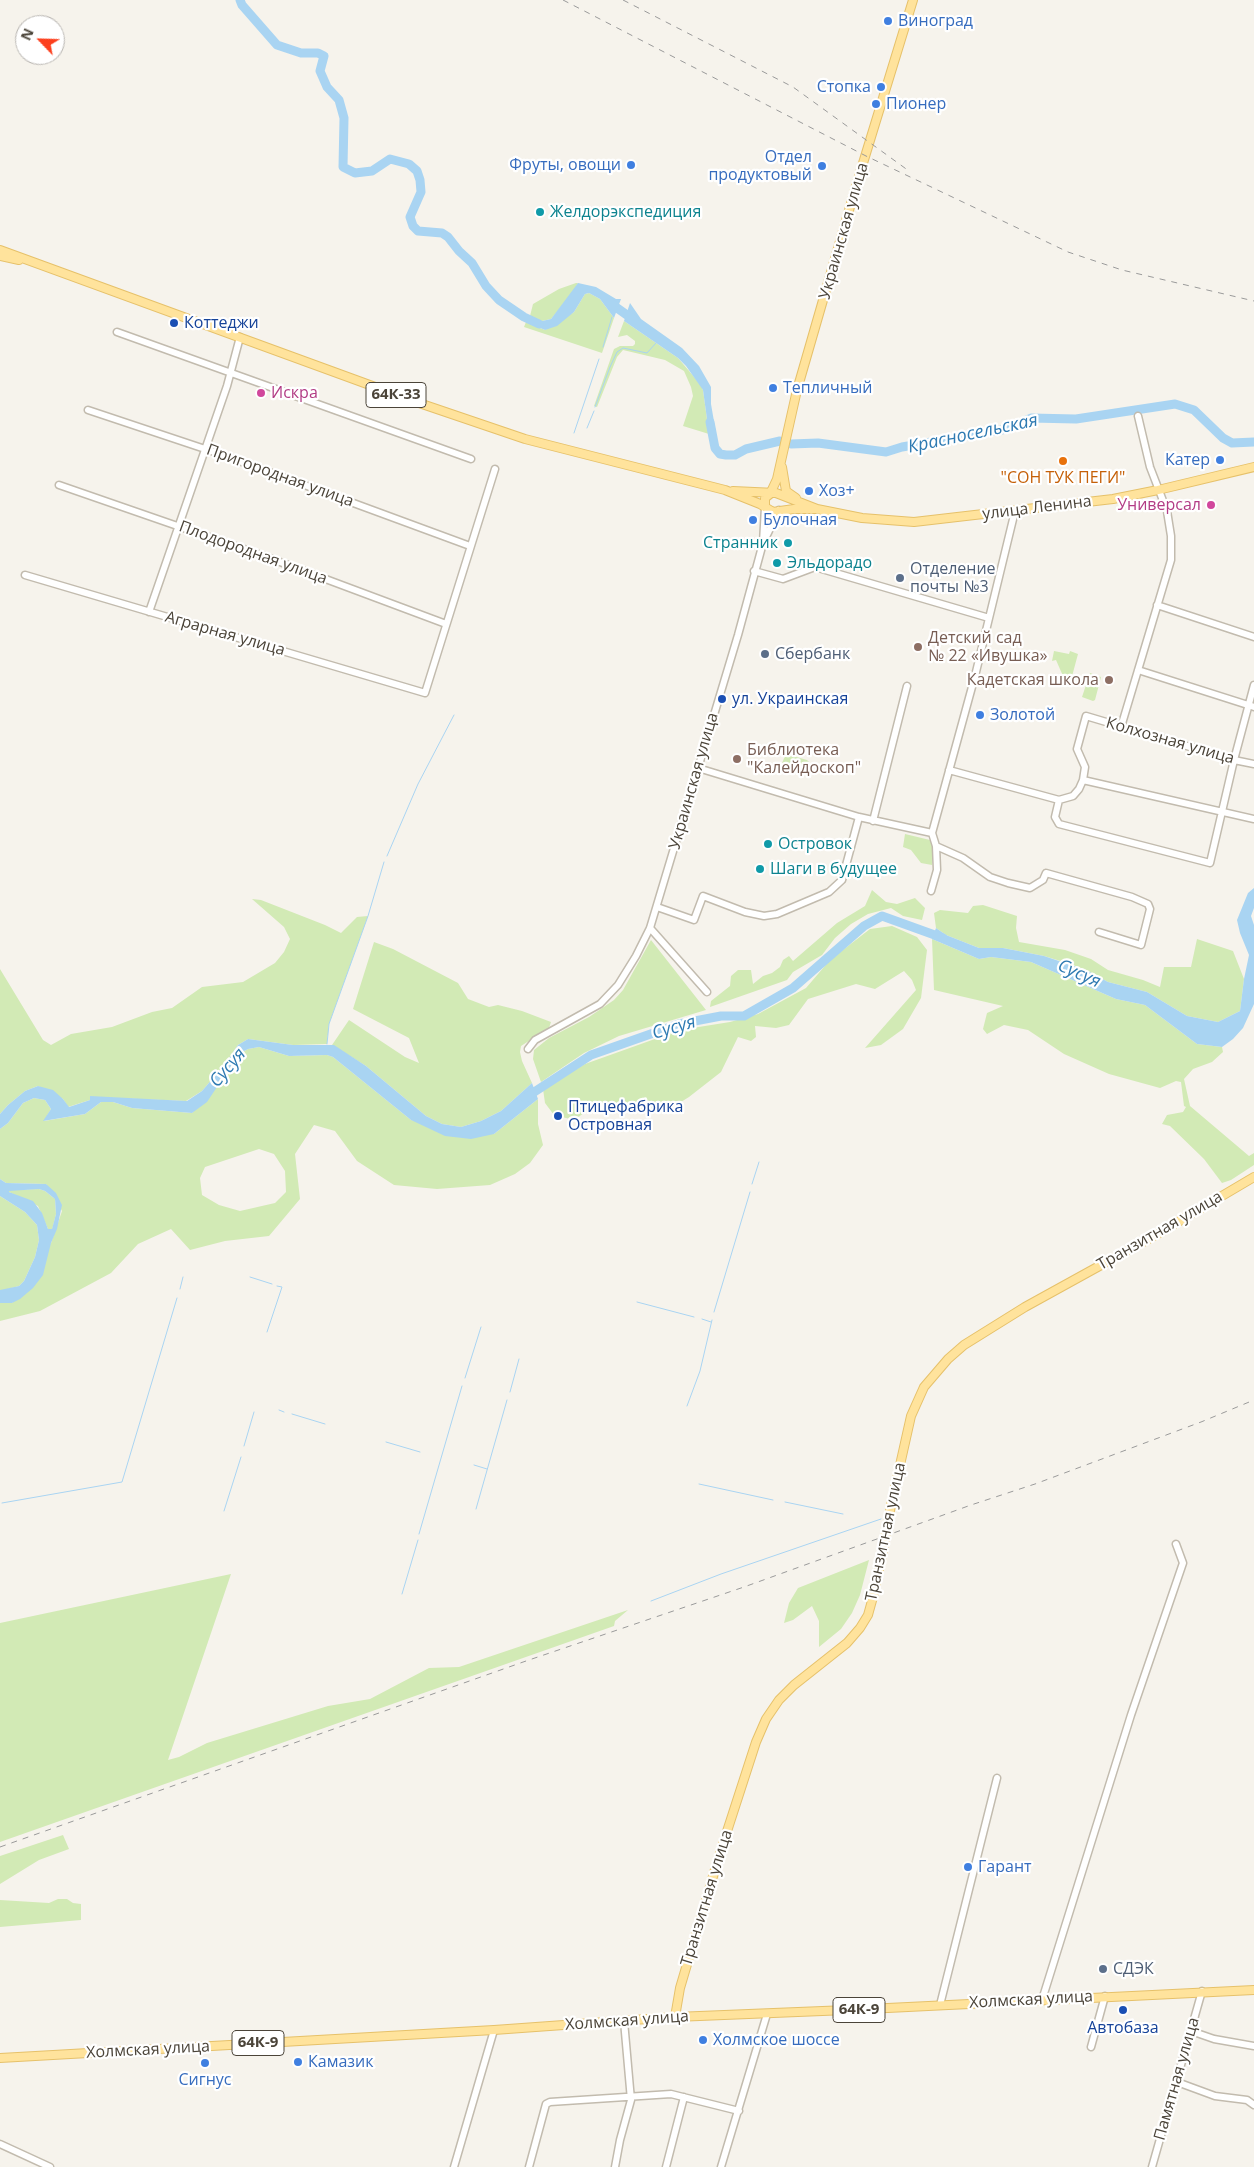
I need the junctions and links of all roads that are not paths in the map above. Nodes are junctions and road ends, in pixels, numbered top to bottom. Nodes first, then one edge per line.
1 (913, 0) edge
2 (0, 250) edge
3 (0, 256) edge
4 (29, 261) junction
5 (117, 332) dead end
6 (240, 337) junction
7 (231, 372) junction
8 (88, 410) dead end
9 (1138, 416) dead end
10 (205, 448) junction
11 (471, 460) dead end
12 (782, 460) junction
13 (1254, 467) edge
14 (495, 469) dead end
15 (59, 485) dead end
16 (725, 490) junction
17 (1158, 490) junction
18 (752, 492) junction
19 (770, 494) junction
20 (782, 498) junction
21 (765, 507) junction
22 (779, 510) junction
23 (817, 510) junction
24 (1015, 511) junction
25 (179, 527) junction
26 (763, 543) junction
27 (470, 546) junction
28 (754, 571) junction
29 (25, 575) dead end
30 (1157, 605) junction
31 (150, 612) junction
32 (989, 618) junction
33 (446, 624) junction
34 (1254, 637) edge
35 (1138, 670) junction
36 (1254, 685) edge
37 (907, 686) dead end
38 (1251, 706) edge
39 (1121, 728) junction
40 (1234, 760) junction
41 (1254, 764) edge
42 (698, 768) junction
43 (949, 770) junction
44 (1083, 780) junction
45 (1059, 800) junction
46 (1223, 812) junction
47 (859, 817) junction
48 (1254, 819) edge
49 (873, 821) junction
50 (932, 833) junction
51 (936, 846) junction
52 (931, 891) dead end
53 (657, 906) junction
54 (650, 928) junction
55 (1099, 932) dead end
56 (707, 992) dead end
57 (528, 1049) dead end
58 (1254, 1177) edge
59 (1176, 1544) dead end
60 (997, 1778) dead end
61 (1254, 1990) edge
62 (1202, 1991) junction
63 (1105, 1996) junction
64 (1042, 2000) junction
65 (940, 2005) junction
66 (766, 2014) junction
67 (675, 2017) junction
68 (624, 2021) junction
69 (494, 2030) junction
70 (1191, 2031) junction
71 (1254, 2046) edge
72 (1091, 2047) dead end
73 (0, 2058) edge
74 (1177, 2082) junction
75 (630, 2096) junction
76 (684, 2097) junction
77 (1254, 2105) edge
78 (739, 2111) junction
79 (0, 2144) edge
80 (50, 2167) edge
81 (454, 2167) edge
82 (529, 2167) edge
83 (615, 2167) edge
84 (666, 2167) edge
85 (721, 2167) edge
86 (1152, 2167) edge

1 - 12 main road, Украинская улица
2 - 4 main road, 64К-33
3 - 4 main road
4 - 6 main road, 64К-33
5 - 7 street
6 - 7 street
6 - 16 main road, улица Ленина / 64К-33
7 - 10 street
7 - 11 street
8 - 10 street, Пригородная улица
9 - 17 street
10 - 25 street
10 - 27 street, Пригородная улица
12 - 18 main road
12 - 19 main road, Украинская улица
12 - 20 main road, Украинская улица
12 - 23 main road
13 - 17 main road, улица Ленина
14 - 27 street
15 - 25 street, Плодородная улица
16 - 18 main road, улица Ленина
16 - 21 main road, улица Ленина
17 - 24 main road, улица Ленина
17 - 30 street
18 - 19 main road, улица Ленина
19 - 20 main road, улица Ленина
19 - 21 main road, Украинская улица
20 - 22 main road, Украинская улица
20 - 23 main road, улица Ленина
21 - 22 main road, улица Ленина
21 - 26 street, Украинская улица
22 - 23 main road, улица Ленина
22 - 26 street
23 - 24 main road, улица Ленина
24 - 32 street
25 - 31 street
25 - 33 street, Плодородная улица
26 - 28 street, Украинская улица
27 - 33 street
28 - 32 street
28 - 42 street, Украинская улица
29 - 31 street, Аграрная улица
30 - 34 street
30 - 35 street
31 - 33 street, Аграрная улица
32 - 43 street
35 - 38 street
35 - 39 street
36 - 38 street
37 - 49 street
38 - 40 street
39 - 40 street, Колхозная улица
39 - 44 street, Колхозная улица
40 - 41 street, Колхозная улица
40 - 46 street
42 - 47 street
42 - 53 street, Украинская улица
43 - 45 street
43 - 50 street
44 - 45 street
44 - 46 street
45 - 46 street
46 - 48 street
47 - 49 street
47 - 53 street
49 - 50 street
50 - 51 street
51 - 52 street
51 - 55 street
53 - 54 street, Украинская улица
54 - 56 street
54 - 57 street, Украинская улица
58 - 67 main road, Транзитная улица, bridge
59 - 64 street
60 - 65 street
61 - 62 main road, Холмская улица / 64К-9
62 - 63 main road, Холмская улица / 64К-9
62 - 70 street, Памятная улица
63 - 64 main road, Холмская улица / 64К-9
63 - 72 street
64 - 65 main road, Холмская улица / 64К-9
65 - 66 main road, Холмская улица / 64К-9
66 - 67 main road, Холмская улица / 64К-9
66 - 78 street
67 - 68 main road, Холмская улица / 64К-9
68 - 69 main road, Холмская улица / 64К-9
68 - 75 street
69 - 73 main road, Холмская улица / 64К-9
69 - 81 street
70 - 71 street
70 - 74 street, Памятная улица
74 - 77 street
74 - 86 street, Памятная улица
75 - 76 street
75 - 82 street
75 - 83 street
76 - 78 street
76 - 84 street
78 - 85 street
79 - 80 street

